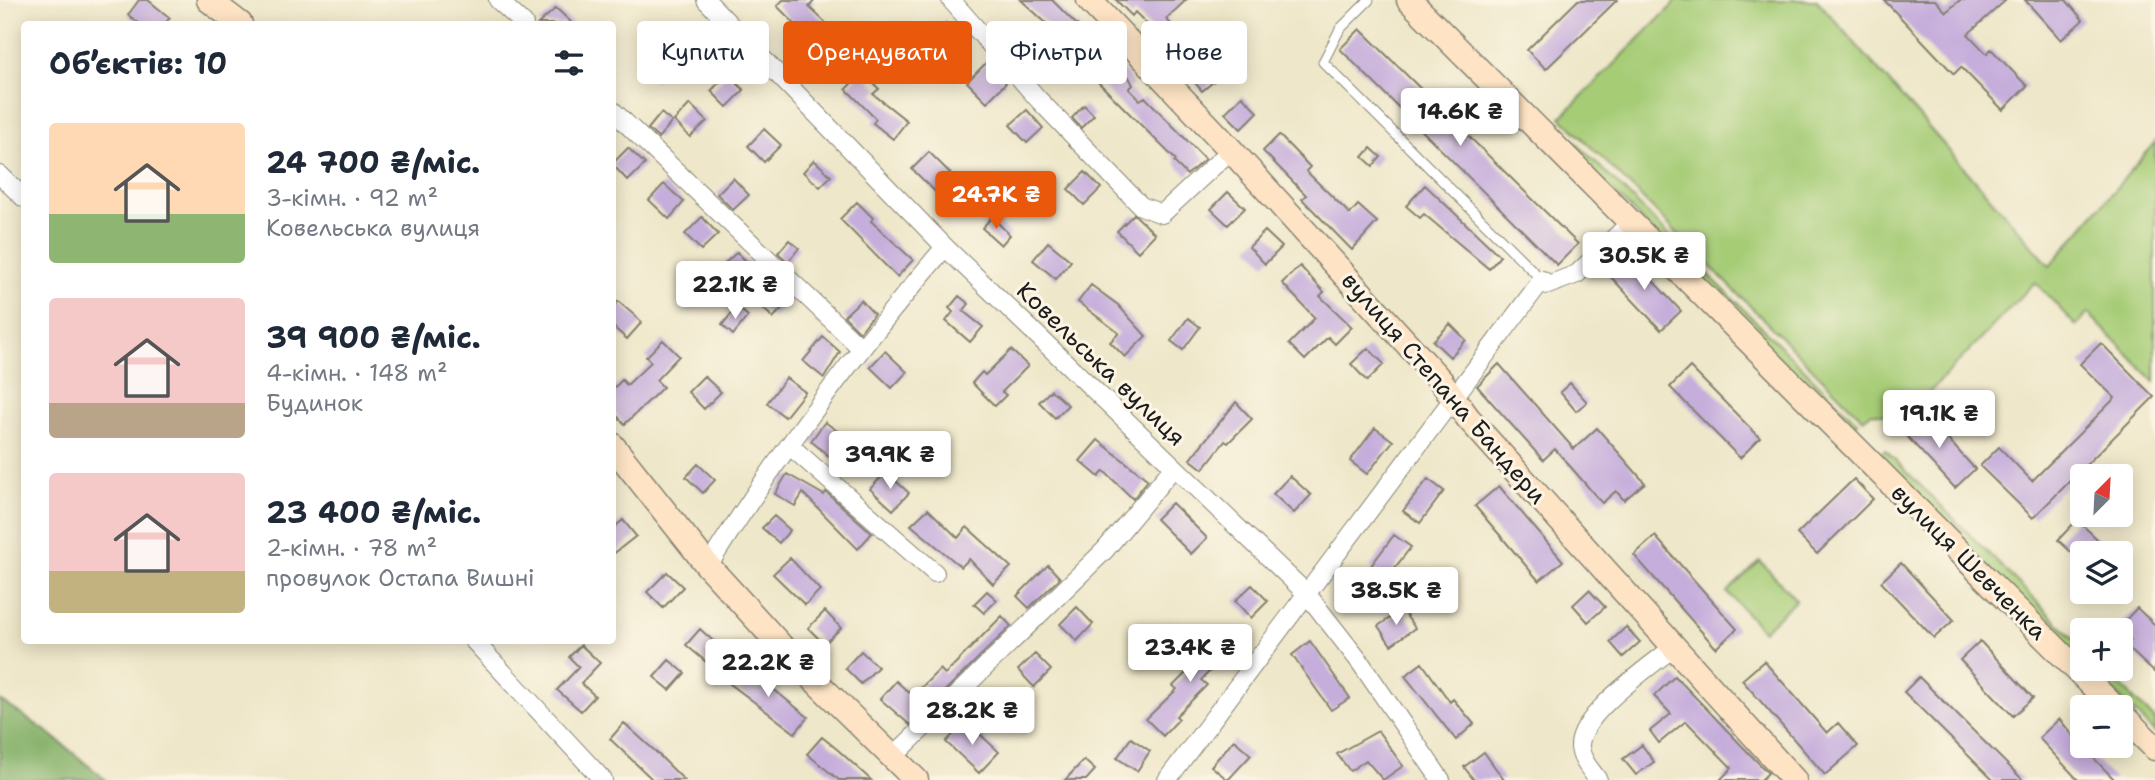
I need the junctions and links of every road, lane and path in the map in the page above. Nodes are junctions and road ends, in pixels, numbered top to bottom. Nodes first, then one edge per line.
1 (209, 0) edge
2 (498, 0) edge
3 (706, 0) edge
4 (951, 0) edge
5 (1089, 0) edge
6 (1368, 0) edge
7 (1409, 0) edge
8 (236, 21) edge
9 (521, 21) edge
10 (616, 114) edge
11 (1231, 150) junction
12 (0, 175) edge
13 (21, 195) edge
14 (1631, 222) junction
15 (946, 247) junction
16 (1542, 280) junction
17 (860, 347) junction
18 (1454, 400) junction
19 (789, 445) junction
20 (616, 450) edge
21 (1173, 468) junction
22 (708, 566) junction
23 (935, 573) dead end
24 (1307, 594) junction
25 (477, 644) edge
26 (1675, 646) junction
27 (2102, 695) edge
28 (2133, 726) edge
29 (2155, 748) edge
30 (893, 757) junction
31 (603, 780) edge
32 (916, 780) edge
33 (1167, 780) edge
34 (1441, 780) edge
35 (1598, 780) edge
36 (1794, 780) edge

1 - 8 street
2 - 9 street
3 - 15 street, Ковельська вулиця
4 - 11 street
5 - 11 street, вулиця Степана Бандери
6 - 16 lane
7 - 14 street, вулиця Шевченка
10 - 17 street
11 - 18 street, вулиця Степана Бандери
12 - 13 street
14 - 16 street
14 - 27 street, вулиця Шевченка
15 - 17 street
15 - 21 street, Ковельська вулиця
16 - 18 street
17 - 19 street
18 - 24 street
18 - 26 street, вулиця Степана Бандери
19 - 22 street
19 - 23 street
20 - 22 street
21 - 24 street, Ковельська вулиця
21 - 30 street
22 - 30 street
24 - 33 street
24 - 34 street, Ковельська вулиця
25 - 31 street
26 - 35 street
26 - 36 street, вулиця Степана Бандери
28 - 29 street
30 - 32 street

